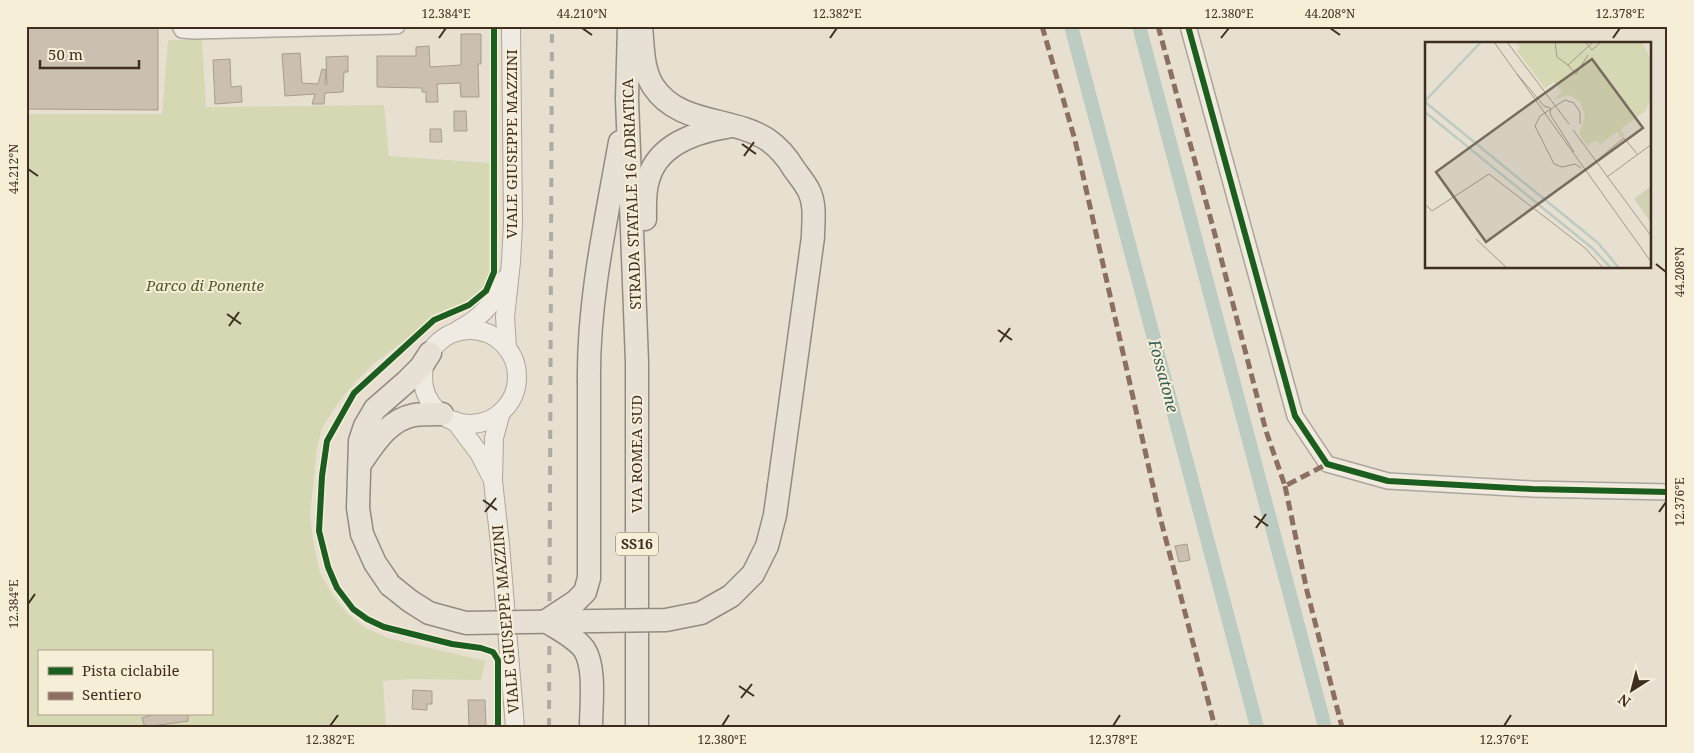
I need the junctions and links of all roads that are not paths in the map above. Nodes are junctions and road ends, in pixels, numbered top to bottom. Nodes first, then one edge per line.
1 (180, 26) edge
2 (397, 26) edge
3 (511, 26) edge
4 (628, 26) edge
5 (641, 26) edge
6 (1188, 26) edge
7 (627, 99) junction
8 (733, 126) junction
9 (511, 262) junction
10 (452, 333) junction
11 (507, 347) junction
12 (430, 353) junction
13 (637, 362) junction
14 (501, 412) junction
15 (449, 418) junction
16 (360, 464) junction
17 (493, 481) junction
18 (1668, 492) edge
19 (546, 621) junction
20 (515, 727) edge
21 (592, 727) edge
22 (637, 727) edge

1 - 2 street
3 - 9 street, VIALE GIUSEPPE MAZZINI
4 - 7 main road, STRADA STATALE 16 ADRIATICA / SS16
5 - 8 main road
6 - 18 street
7 - 13 main road, STRADA STATALE 16 ADRIATICA / SS16
7 - 19 main road, bridge
8 - 13 main road
8 - 19 main road, bridge
9 - 10 street
9 - 11 street, VIALE GIUSEPPE MAZZINI
10 - 11 street
10 - 12 street
11 - 14 street
12 - 15 street
12 - 16 main road
13 - 22 main road, VIA ROMEA SUD / SS16
14 - 15 street
14 - 17 street
15 - 16 main road
15 - 17 street
16 - 19 main road, bridge
17 - 20 street, VIALE GIUSEPPE MAZZINI
19 - 21 main road, bridge

